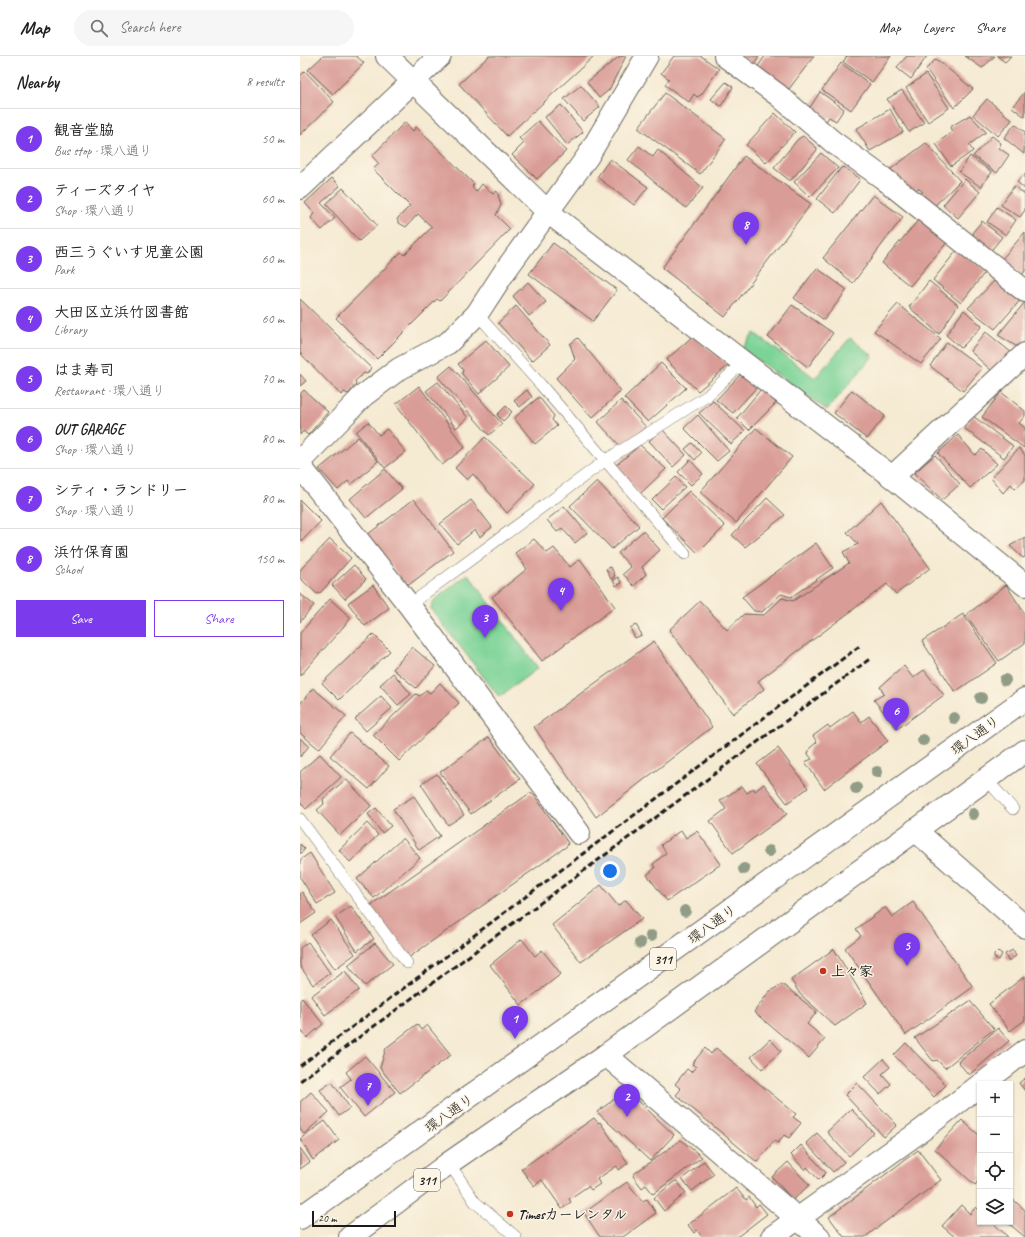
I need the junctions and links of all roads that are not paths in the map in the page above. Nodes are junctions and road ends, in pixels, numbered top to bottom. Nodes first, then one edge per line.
1 (387, 56) edge
2 (440, 56) edge
3 (647, 56) edge
4 (725, 56) edge
5 (414, 81) junction
6 (300, 188) edge
7 (548, 212) junction
8 (1025, 291) edge
9 (477, 314) junction
10 (1025, 354) edge
11 (742, 363) junction
12 (606, 460) junction
13 (300, 461) edge
14 (300, 466) edge
15 (892, 478) junction
16 (685, 554) dead end
17 (1025, 585) edge
18 (409, 605) junction
19 (1025, 699) edge
20 (1025, 751) edge
21 (986, 779) junction
22 (1013, 809) dead end
23 (300, 819) edge
24 (915, 830) junction
25 (579, 833) dead end
26 (1025, 927) edge
27 (407, 963) dead end
28 (1025, 1051) edge
29 (606, 1055) junction
30 (990, 1081) edge
31 (977, 1090) edge
32 (449, 1164) junction
33 (300, 1218) edge
34 (797, 1219) junction
35 (350, 1237) edge
36 (516, 1237) edge
37 (772, 1237) edge
38 (819, 1237) edge

1 - 5 street
2 - 5 street
3 - 7 street
4 - 8 street
5 - 6 street
5 - 7 street
7 - 9 street
7 - 11 street
9 - 12 lane
9 - 13 street
10 - 15 street
11 - 12 lane
11 - 15 street
12 - 16 lane
12 - 18 lane
14 - 18 street
15 - 17 street
18 - 25 street
19 - 33 street, 環八通り / 311
20 - 21 street, 311
21 - 22 lane
21 - 24 street, 311
23 - 27 lane
24 - 26 street
24 - 29 street, 311
28 - 30 street
29 - 32 street, 311
29 - 34 street
31 - 34 street
32 - 35 street, 311
32 - 36 lane
34 - 37 street
34 - 38 street

